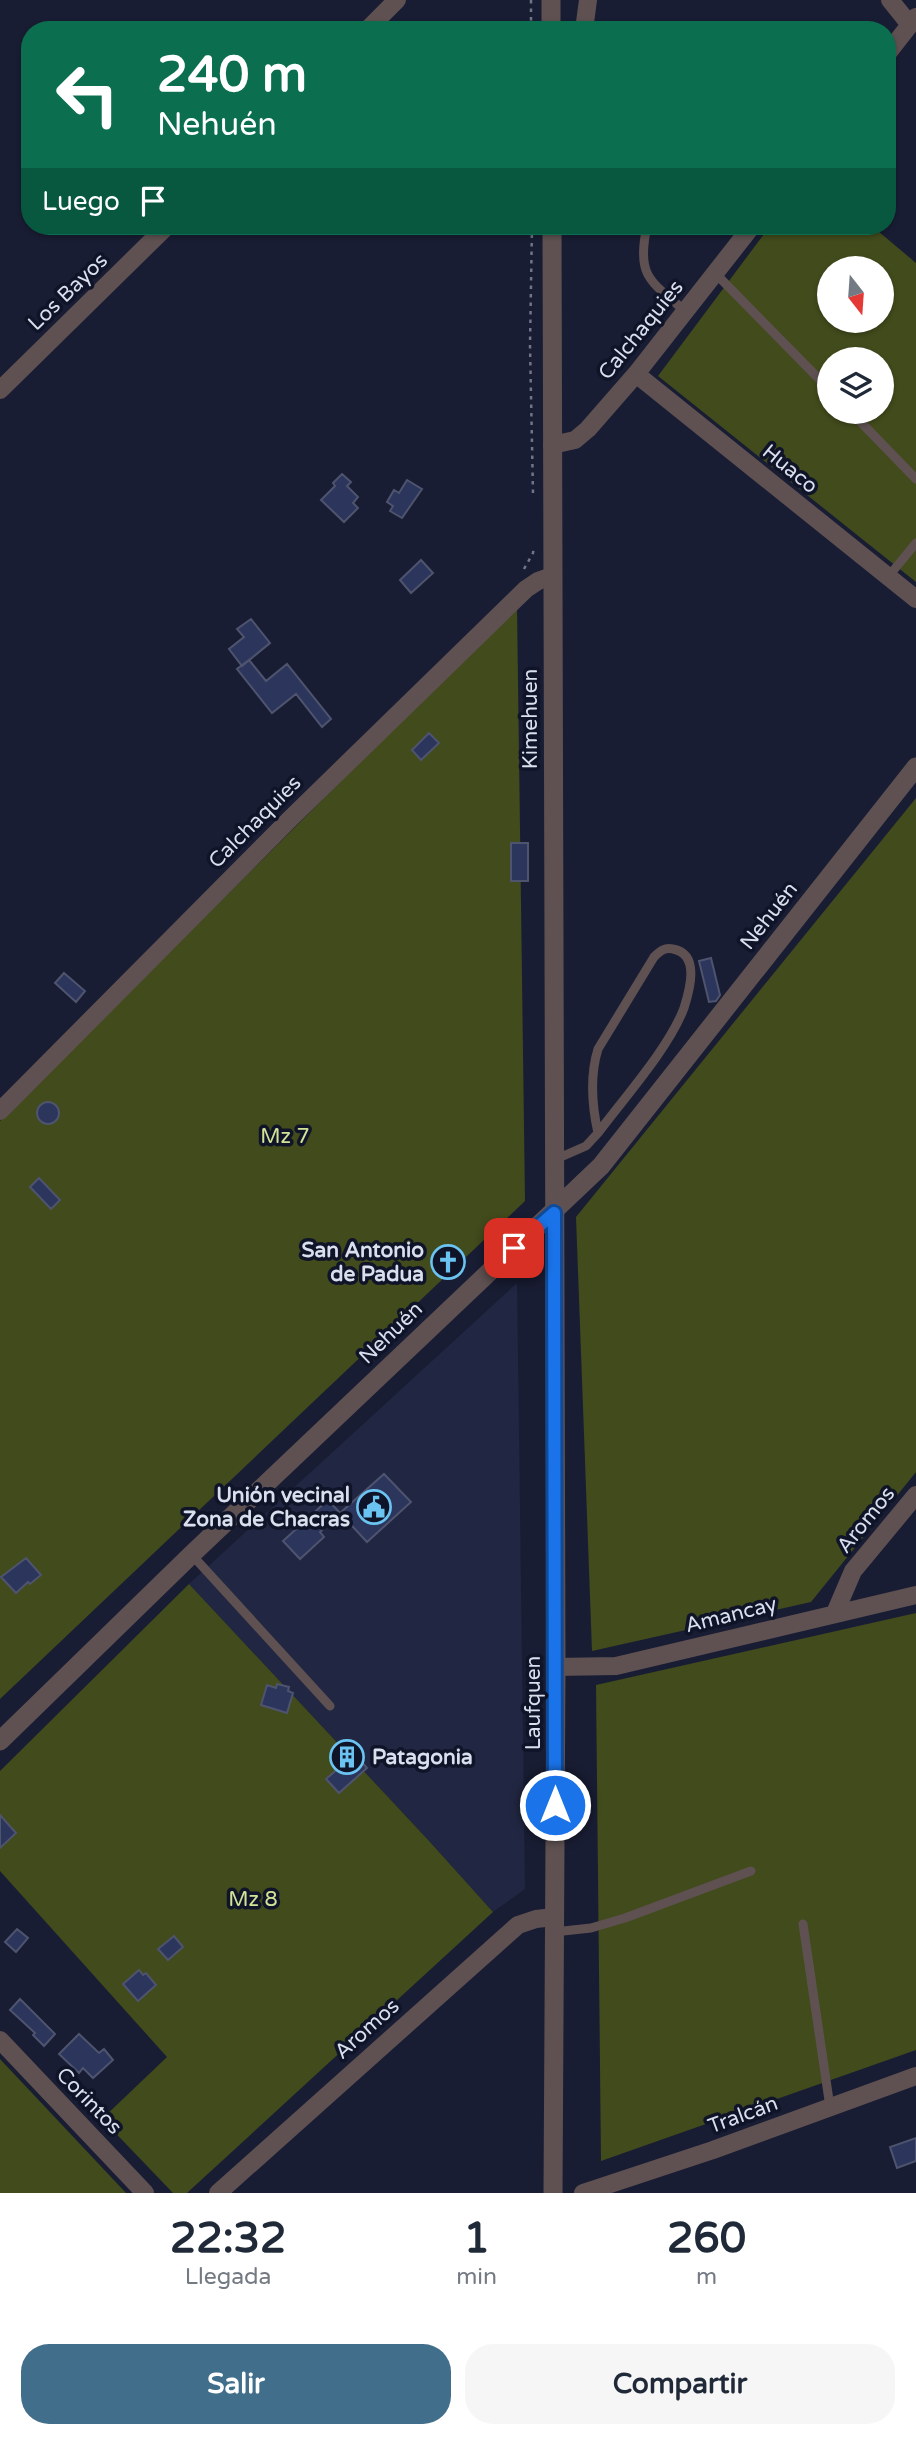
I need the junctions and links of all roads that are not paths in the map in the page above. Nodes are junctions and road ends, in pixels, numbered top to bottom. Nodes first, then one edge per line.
1 (397, 0) edge
2 (551, 0) edge
3 (588, 0) edge
4 (890, 0) edge
5 (376, 21) edge
6 (551, 21) edge
7 (585, 21) edge
8 (913, 21) edge
9 (896, 43) edge
10 (158, 235) edge
11 (552, 235) edge
12 (646, 235) edge
13 (745, 235) edge
14 (715, 273) junction
15 (685, 311) junction
16 (636, 374) junction
17 (817, 377) edge
18 (0, 390) edge
19 (863, 424) edge
20 (552, 445) junction
21 (916, 479) edge
22 (916, 543) edge
23 (552, 576) junction
24 (888, 577) junction
25 (916, 599) edge
26 (916, 767) edge
27 (0, 1111) edge
28 (598, 1133) junction
29 (554, 1160) junction
30 (554, 1213) junction
31 (916, 1495) edge
32 (191, 1555) junction
33 (916, 1595) edge
34 (835, 1613) junction
35 (556, 1667) junction
36 (330, 1706) dead end
37 (0, 1741) edge
38 (751, 1871) dead end
39 (554, 1924) junction
40 (803, 1924) dead end
41 (0, 2040) edge
42 (916, 2076) edge
43 (830, 2107) junction
44 (145, 2193) edge
45 (218, 2193) edge
46 (553, 2193) edge
47 (583, 2193) edge

1 - 5 street
2 - 6 street
3 - 7 street
4 - 8 street
8 - 9 street
10 - 18 street, Los Bayos
11 - 20 street, Kimehuen
12 - 15 lane
13 - 14 street, Calchaquies
14 - 15 street, Calchaquies
14 - 17 lane
15 - 16 street, Calchaquies
16 - 20 street, Calchaquies
16 - 24 street, Huaco
19 - 21 lane
20 - 23 street, Kimehuen
22 - 24 lane
23 - 27 street, Calchaquies
23 - 29 street, Kimehuen
24 - 25 street, Huaco
26 - 30 street, Nehuén
28 - 28 lane
28 - 29 lane
29 - 30 street, Kimehuen
30 - 32 street, Nehuén
30 - 35 street, Laufquen
31 - 34 street, Aromos
32 - 36 lane
32 - 37 street, Nehuén
33 - 34 street, Amancay
34 - 35 street, Amancay
35 - 39 street, Laufquen
38 - 39 lane
39 - 45 street, Aromos
39 - 46 street, Laufquen
40 - 43 lane
41 - 44 street, Corintos
42 - 43 street, Tralcán
43 - 47 street, Tralcán

